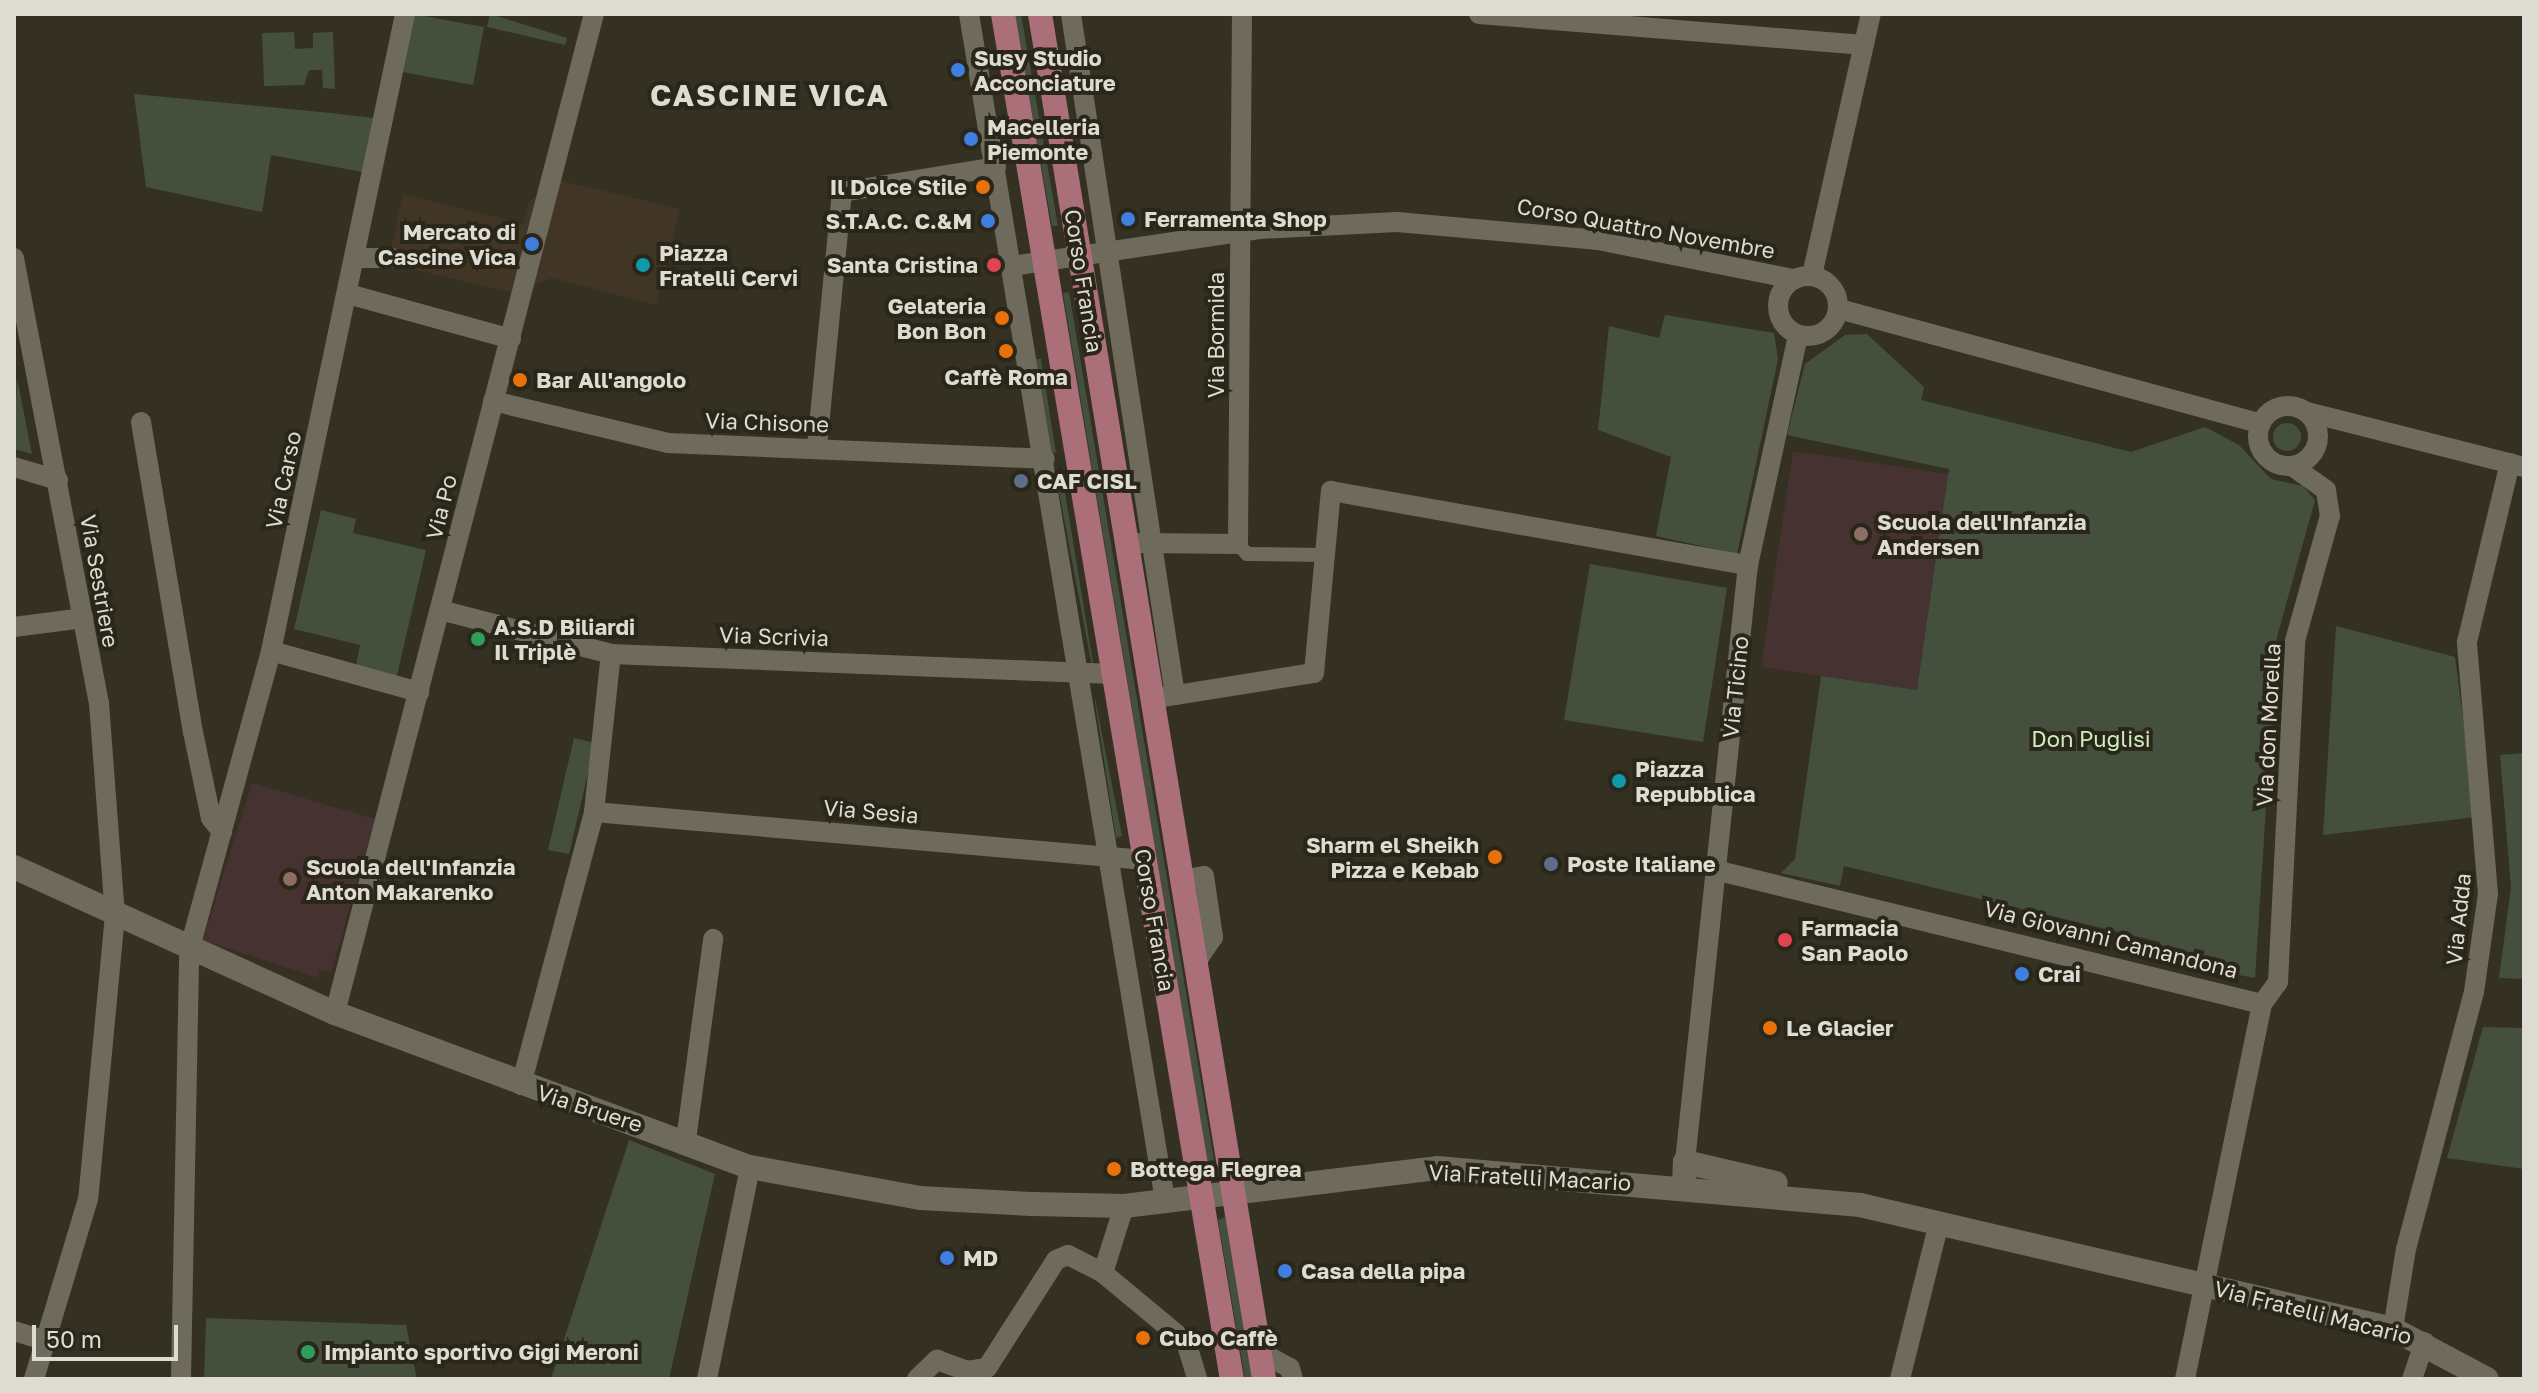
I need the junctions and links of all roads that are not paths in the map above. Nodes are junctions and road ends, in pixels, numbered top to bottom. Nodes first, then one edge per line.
1 (405, 14) edge
2 (594, 14) edge
3 (969, 14) edge
4 (1003, 14) edge
5 (1040, 14) edge
6 (1071, 14) edge
7 (1242, 14) edge
8 (1479, 14) edge
9 (1871, 14) edge
10 (1593, 18) edge
11 (1864, 45) junction
12 (996, 167) junction
13 (1240, 231) junction
14 (1107, 252) junction
15 (1080, 256) junction
16 (14, 258) edge
17 (355, 258) junction
18 (392, 258) dead end
19 (1044, 262) junction
20 (1012, 266) junction
21 (1803, 277) junction
22 (348, 294) junction
23 (1839, 309) junction
24 (1798, 335) junction
25 (511, 339) junction
26 (493, 401) junction
27 (2307, 412) junction
28 (141, 422) dead end
29 (2261, 424) junction
30 (2368, 426) junction
31 (2319, 437) junction
32 (817, 446) junction
33 (1046, 462) junction
34 (1077, 462) junction
35 (2517, 465) edge
36 (2292, 466) junction
37 (14, 467) edge
38 (58, 480) junction
39 (1138, 543) junction
40 (1238, 544) junction
41 (1324, 555) junction
42 (1748, 565) junction
43 (440, 610) junction
44 (83, 618) junction
45 (14, 627) edge
46 (271, 651) junction
47 (611, 654) junction
48 (1080, 671) junction
49 (1113, 674) junction
50 (419, 692) junction
51 (1163, 697) junction
52 (594, 812) junction
53 (222, 832) junction
54 (1108, 855) junction
55 (1145, 860) junction
56 (14, 867) edge
57 (1715, 870) junction
58 (115, 915) junction
59 (713, 939) dead end
60 (189, 951) junction
61 (2262, 1004) junction
62 (335, 1013) junction
63 (521, 1085) junction
64 (686, 1140) junction
65 (750, 1167) junction
66 (1685, 1174) junction
67 (1232, 1192) junction
68 (1201, 1195) junction
69 (1165, 1200) junction
70 (1124, 1206) junction
71 (1939, 1223) junction
72 (1103, 1273) junction
73 (2201, 1284) junction
74 (2393, 1329) junction
75 (14, 1331) edge
76 (46, 1341) junction
77 (2425, 1342) junction
78 (1259, 1351) junction
79 (34, 1379) edge
80 (181, 1379) edge
81 (707, 1379) edge
82 (917, 1379) edge
83 (1197, 1379) edge
84 (1232, 1379) edge
85 (1264, 1379) edge
86 (1293, 1379) edge
87 (1900, 1379) edge
88 (2185, 1379) edge
89 (2412, 1379) edge
90 (2487, 1379) edge

1 - 17 street, Via Carso
2 - 25 street, Via Po
3 - 12 street, Corso Francia
4 - 19 main road, Corso Francia
5 - 15 main road, Corso Francia
6 - 14 street, Corso Francia
7 - 13 street, Via Bormida
8 - 10 street
9 - 11 street
10 - 11 street
11 - 21 street
12 - 20 street, Corso Francia
12 - 32 street
13 - 14 street, Corso Quattro Novembre
13 - 21 street, Corso Quattro Novembre
13 - 40 street, Via Bormida
14 - 15 street, Corso Quattro Novembre
14 - 39 street, Corso Francia
15 - 19 street, Corso Quattro Novembre
15 - 39 main road, Corso Francia
16 - 38 street, Via Sestriere
17 - 18 street
17 - 22 street, Via Carso
19 - 20 street, Corso Quattro Novembre
19 - 34 main road, Corso Francia
20 - 33 street, Corso Francia
21 - 23 street
21 - 24 street
22 - 25 street
22 - 46 street, Via Carso
23 - 24 street
23 - 29 street
24 - 42 street, Via Ticino
25 - 26 street, Via Po
26 - 32 street, Via Chisone
26 - 43 street, Via Po
27 - 29 street
27 - 30 street
27 - 31 street
28 - 53 street
29 - 36 street
30 - 31 street
30 - 35 street
31 - 36 street
32 - 33 street, Via Chisone
33 - 34 street
33 - 48 street, Corso Francia
34 - 49 main road, Corso Francia
35 - 74 street, Via Adda
36 - 61 street, Via don Morella
37 - 38 street
38 - 44 street, Via Sestriere
39 - 40 street
39 - 51 main road, Corso Francia
40 - 41 street
41 - 42 street
41 - 51 street
42 - 57 street, Via Ticino
43 - 47 street, Via Scrivia
43 - 50 street, Via Po
44 - 45 street
44 - 58 street, Via Sestriere
46 - 50 street
46 - 53 street, Via Carso
47 - 48 street, Via Scrivia
47 - 52 street
48 - 49 street, Via Scrivia
48 - 54 street, Corso Francia
49 - 55 main road, Corso Francia
50 - 62 street, Via Po
51 - 67 main road, Corso Francia
52 - 54 street, Via Sesia
52 - 63 street
53 - 60 street, Via Carso
54 - 55 street, Via Sesia
54 - 69 street, Corso Francia
55 - 68 main road, Corso Francia
56 - 58 street, Via Bruere
57 - 61 street, Via Giovanni Camandona
57 - 66 street, Via Ticino
58 - 60 street, Via Bruere
58 - 76 street, Via Sestriere
59 - 64 street
60 - 62 street, Via Bruere
60 - 80 street, Via Carso
61 - 73 street
62 - 63 street, Via Bruere
63 - 64 street, Via Bruere
64 - 65 street, Via Bruere
65 - 70 street, Via Bruere
65 - 81 street
66 - 67 street, Via Fratelli Macario
66 - 71 street, Via Fratelli Macario
67 - 68 street, Via Fratelli Macario
67 - 78 main road, Corso Francia
68 - 69 street, Via Bruere
68 - 84 main road, Corso Francia
69 - 70 street, Via Bruere
70 - 72 street
71 - 73 street, Via Fratelli Macario
71 - 87 street
72 - 82 street
72 - 83 street
73 - 74 street, Via Fratelli Macario
73 - 88 street, Via Fratelli Macario
74 - 77 street, Via Fratelli Macario
75 - 76 street
76 - 79 street, Via Sestriere
77 - 89 street, Via Fratelli Macario
77 - 90 street, Via Fratelli Macario
78 - 85 main road, Corso Francia
78 - 86 street

